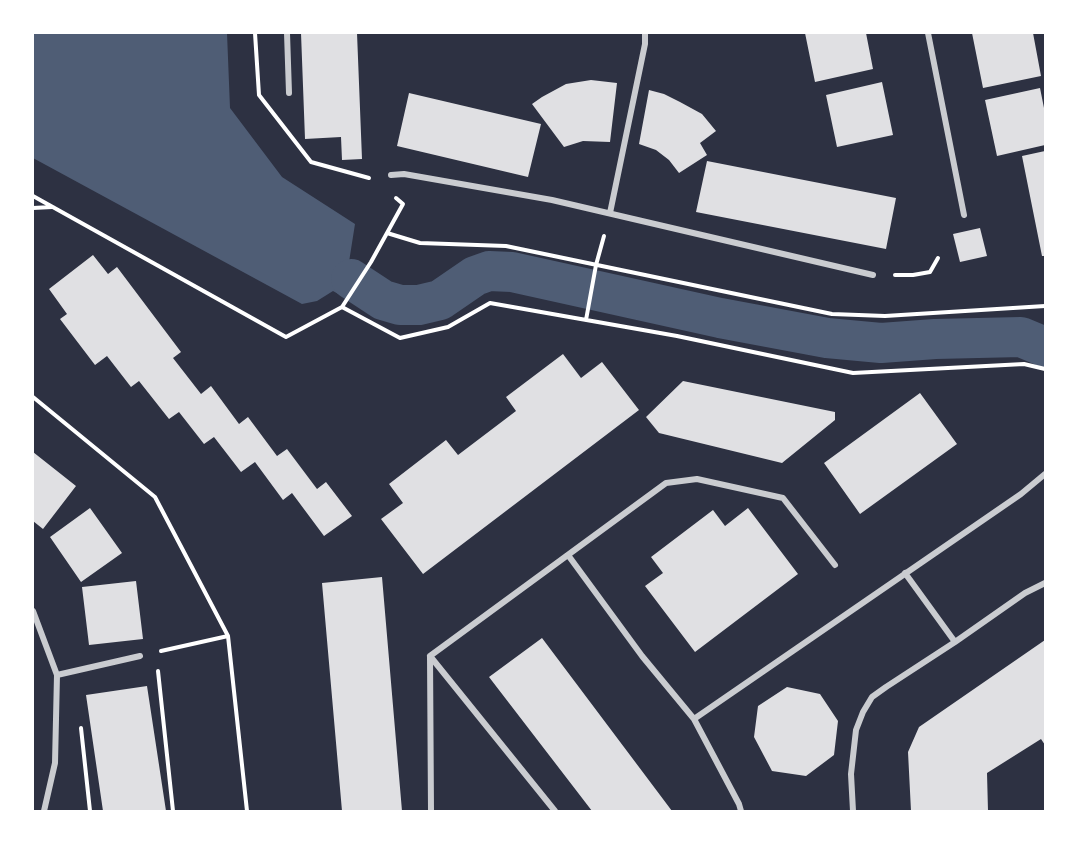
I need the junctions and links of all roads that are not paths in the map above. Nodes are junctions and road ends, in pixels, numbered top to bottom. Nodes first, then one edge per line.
1 (287, 33) edge
2 (645, 33) edge
3 (928, 33) edge
4 (289, 93) dead end
5 (391, 175) dead end
6 (610, 213) junction
7 (964, 215) dead end
8 (873, 275) dead end
9 (1045, 474) edge
10 (568, 555) junction
11 (835, 566) dead end
12 (905, 573) junction
13 (1045, 583) edge
14 (33, 611) edge
15 (955, 642) junction
16 (140, 656) dead end
17 (430, 656) junction
18 (57, 675) junction
19 (694, 719) junction
20 (44, 811) edge
21 (431, 811) edge
22 (555, 811) edge
23 (741, 811) edge
24 (853, 811) edge

1 - 4 street
2 - 6 street
3 - 7 street
5 - 6 street
6 - 8 street
9 - 12 street
10 - 11 street
10 - 17 street
10 - 19 street
12 - 15 street
12 - 19 street
13 - 15 street
14 - 18 street
15 - 24 street
16 - 18 street
17 - 21 street
17 - 22 street
18 - 20 street
19 - 23 street

